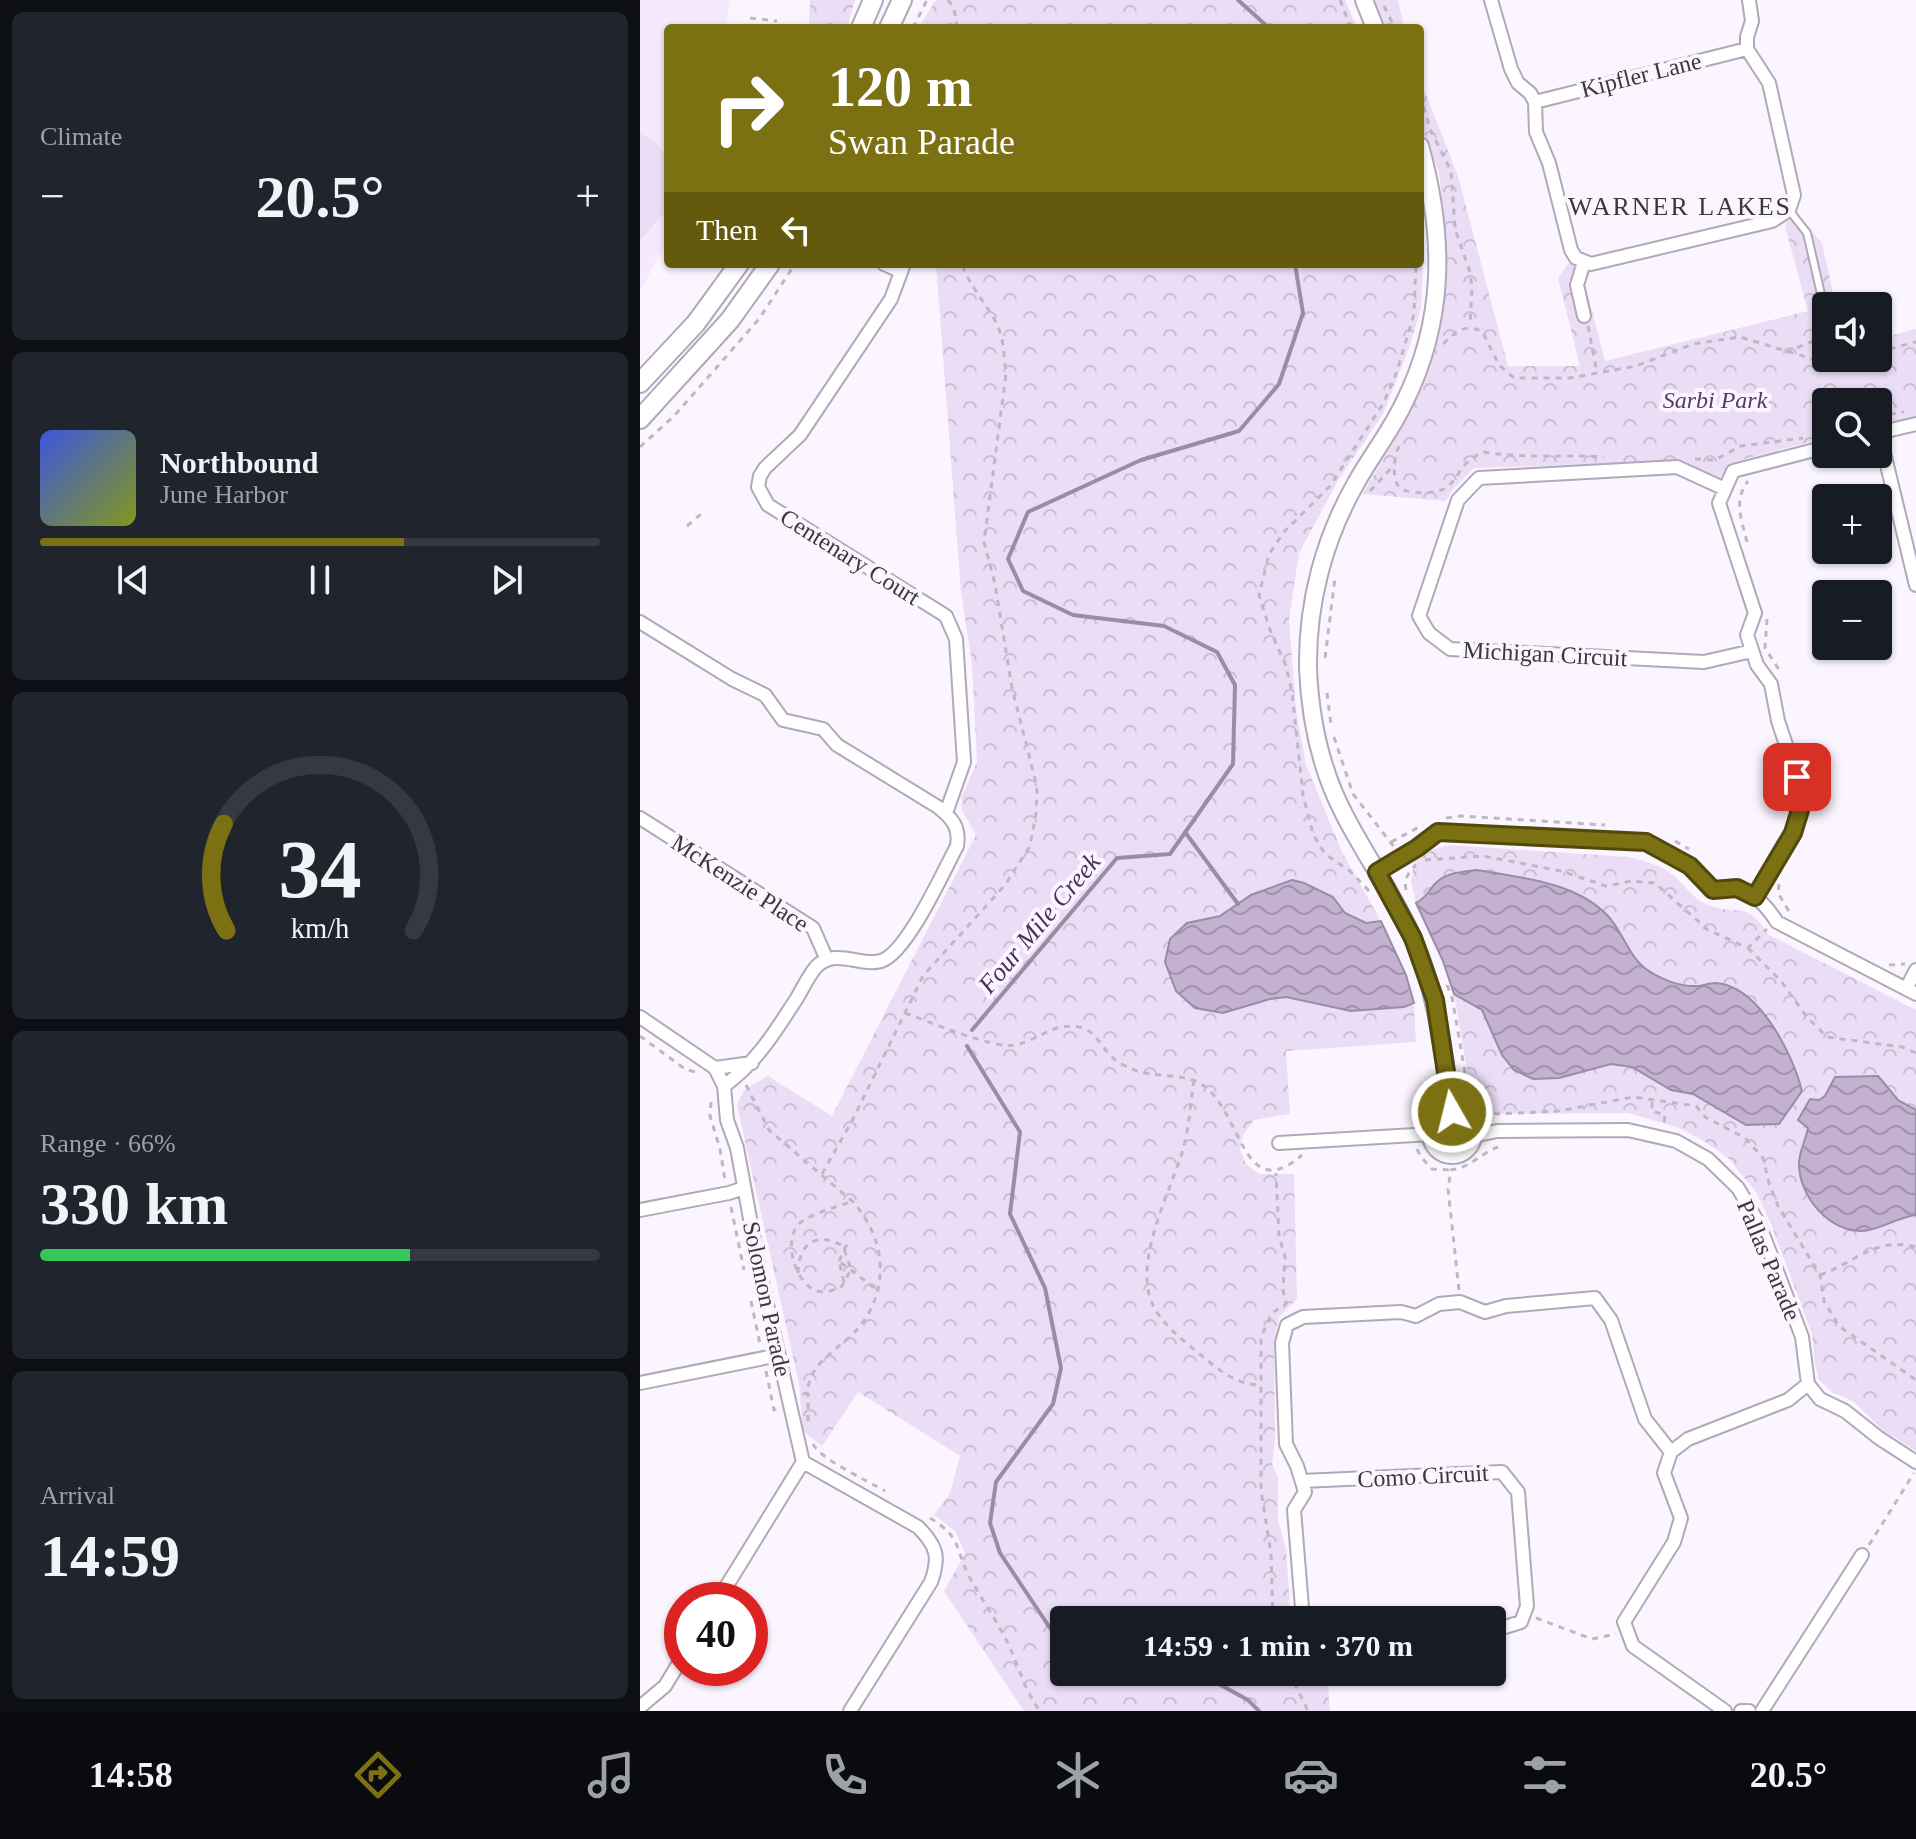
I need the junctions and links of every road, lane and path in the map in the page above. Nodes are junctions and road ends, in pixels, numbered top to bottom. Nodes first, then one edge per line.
1 (873, 0) edge
2 (902, 0) edge
3 (927, 0) edge
4 (948, 0) edge
5 (1340, 0) edge
6 (1364, 0) edge
7 (1381, 0) edge
8 (1491, 0) edge
9 (1749, 0) edge
10 (750, 18) dead end
11 (777, 21) dead end
12 (863, 24) edge
13 (891, 24) edge
14 (915, 24) edge
15 (956, 24) edge
16 (1349, 24) edge
17 (1373, 24) edge
18 (1393, 24) edge
19 (1747, 49) junction
20 (1535, 102) junction
21 (1424, 109) edge
22 (1424, 160) edge
23 (1789, 210) junction
24 (1584, 262) junction
25 (736, 268) edge
26 (767, 268) edge
27 (792, 268) edge
28 (902, 268) edge
29 (1821, 292) edge
30 (1584, 316) joint
31 (1470, 326) junction
32 (1812, 342) edge
33 (1916, 342) edge
34 (1443, 343) dead end
35 (1892, 348) edge
36 (1786, 352) junction
37 (1812, 359) edge
38 (1597, 373) junction
39 (640, 383) edge
40 (1892, 412) edge
41 (1916, 412) edge
42 (640, 419) edge
43 (1916, 424) edge
44 (1892, 430) edge
45 (1812, 437) edge
46 (1401, 441) dead end
47 (640, 447) edge
48 (1812, 455) edge
49 (1606, 457) dead end
50 (1689, 458) dead end
51 (1395, 464) junction
52 (1888, 468) edge
53 (1756, 475) dead end
54 (1725, 489) junction
55 (1363, 499) dead end
56 (701, 514) dead end
57 (687, 526) dead end
58 (1749, 550) dead end
59 (1336, 573) dead end
60 (1916, 585) edge
61 (1767, 615) dead end
62 (640, 622) edge
63 (1752, 651) junction
64 (1324, 670) dead end
65 (1784, 678) dead end
66 (1326, 686) dead end
67 (955, 784) junction
68 (933, 804) junction
69 (946, 813) junction
70 (640, 818) edge
71 (1400, 858) junction
72 (1409, 871) junction
73 (1377, 872) junction
74 (1780, 878) dead end
75 (1755, 897) junction
76 (1403, 904) junction
77 (1774, 917) junction
78 (1798, 917) dead end
79 (1748, 948) junction
80 (827, 960) junction
81 (1888, 965) dead end
82 (1916, 969) edge
83 (1911, 992) edge
84 (905, 1013) dead end
85 (640, 1017) edge
86 (640, 1036) edge
87 (692, 1053) junction
88 (1916, 1053) edge
89 (752, 1063) junction
90 (715, 1068) junction
91 (685, 1069) junction
92 (703, 1074) dead end
93 (740, 1074) junction
94 (1194, 1080) junction
95 (1433, 1087) dead end
96 (718, 1089) junction
97 (1652, 1102) dead end
98 (1452, 1112) junction
99 (1473, 1136) junction
100 (1420, 1138) junction
101 (1662, 1138) junction
102 (1279, 1143) dead end
103 (1498, 1147) dead end
104 (1301, 1155) dead end
105 (1451, 1170) junction
106 (1276, 1172) junction
107 (744, 1188) junction
108 (729, 1193) junction
109 (852, 1201) junction
110 (640, 1210) edge
111 (846, 1246) junction
112 (1916, 1247) edge
113 (839, 1261) junction
114 (851, 1269) junction
115 (744, 1270) dead end
116 (798, 1273) junction
117 (844, 1282) junction
118 (878, 1291) junction
119 (751, 1299) dead end
120 (1460, 1302) junction
121 (779, 1355) junction
122 (763, 1358) junction
123 (1916, 1380) edge
124 (640, 1383) edge
125 (1808, 1384) junction
126 (1260, 1385) junction
127 (808, 1393) junction
128 (788, 1398) junction
129 (809, 1430) dead end
130 (812, 1441) dead end
131 (1671, 1452) junction
132 (803, 1462) junction
133 (1916, 1462) edge
134 (1916, 1470) edge
135 (1302, 1481) junction
136 (892, 1496) dead end
137 (920, 1512) dead end
138 (1862, 1555) joint
139 (729, 1582) edge
140 (1273, 1606) edge
141 (1302, 1606) edge
142 (1524, 1613) junction
143 (1506, 1627) edge
144 (1628, 1631) junction
145 (665, 1686) edge
146 (1296, 1686) edge
147 (640, 1707) edge
148 (850, 1711) edge
149 (1040, 1711) edge
150 (1308, 1711) edge
151 (1725, 1711) edge
152 (1741, 1711) edge
153 (1749, 1711) edge
154 (1762, 1711) edge

1 - 12 main road
2 - 13 main road
3 - 14 path
4 - 15 path
5 - 16 path
6 - 17 street
7 - 18 path
8 - 20 street
9 - 19 street
10 - 11 path
19 - 20 street, Kipfler Lane
19 - 23 street
20 - 24 street
21 - 31 path
22 - 73 street
23 - 24 street
23 - 29 lane
24 - 30 street
25 - 39 main road
26 - 42 main road
27 - 47 path
28 - 67 street, Centenary Court
30 - 38 path
31 - 34 path
31 - 38 path
32 - 36 path
33 - 35 path
36 - 37 path
36 - 38 path
40 - 41 path
43 - 44 street
45 - 50 path
46 - 51 path
48 - 54 street
49 - 51 path
51 - 55 path
52 - 60 street
53 - 58 path
54 - 63 street
54 - 63 street, Michigan Circuit
56 - 57 path
59 - 64 path
61 - 65 path
62 - 68 street
63 - 75 street
66 - 71 path
67 - 68 street
67 - 69 street, Centenary Court
68 - 69 street
69 - 80 street
70 - 80 street, McKenzie Place
71 - 72 path
71 - 73 street
71 - 75 street
72 - 76 path
72 - 79 path
73 - 76 street
74 - 78 path
75 - 77 street
76 - 98 street
77 - 79 path
77 - 83 street
79 - 88 path
80 - 89 street
81 - 82 path
82 - 83 street
84 - 94 path
85 - 87 street
86 - 91 path
87 - 90 street
87 - 91 path
89 - 90 street
89 - 93 street
90 - 96 street, Solomon Parade
91 - 92 path
93 - 96 street
93 - 109 path
94 - 106 path
94 - 126 path
95 - 100 path
96 - 107 street, Solomon Parade
96 - 108 path
97 - 101 path
98 - 99 street
98 - 100 street
99 - 100 street
99 - 101 street, Pallas Parade
100 - 102 street
100 - 105 path
101 - 125 street, Pallas Parade
103 - 105 path
104 - 106 path
105 - 120 path
106 - 126 path
107 - 108 street
107 - 121 street, Solomon Parade
108 - 110 street
108 - 115 path
109 - 116 path
109 - 118 path
111 - 113 path
111 - 114 path
111 - 116 path
112 - 123 path
113 - 114 path
113 - 117 path
114 - 117 path
114 - 118 path
116 - 117 path
118 - 127 path
119 - 122 path
120 - 131 street
120 - 135 street
121 - 122 street
121 - 128 street, Solomon Parade
122 - 124 street
122 - 128 path
125 - 131 street
125 - 133 street
126 - 140 path
127 - 128 path
127 - 129 path
128 - 132 street, Solomon Parade
130 - 136 path
131 - 144 street
132 - 139 street
132 - 148 street
134 - 138 path
135 - 141 street
135 - 142 street, Como Circuit
137 - 149 path
138 - 154 street
142 - 143 street
142 - 144 path
144 - 151 street
145 - 147 street
146 - 150 path
152 - 153 street

